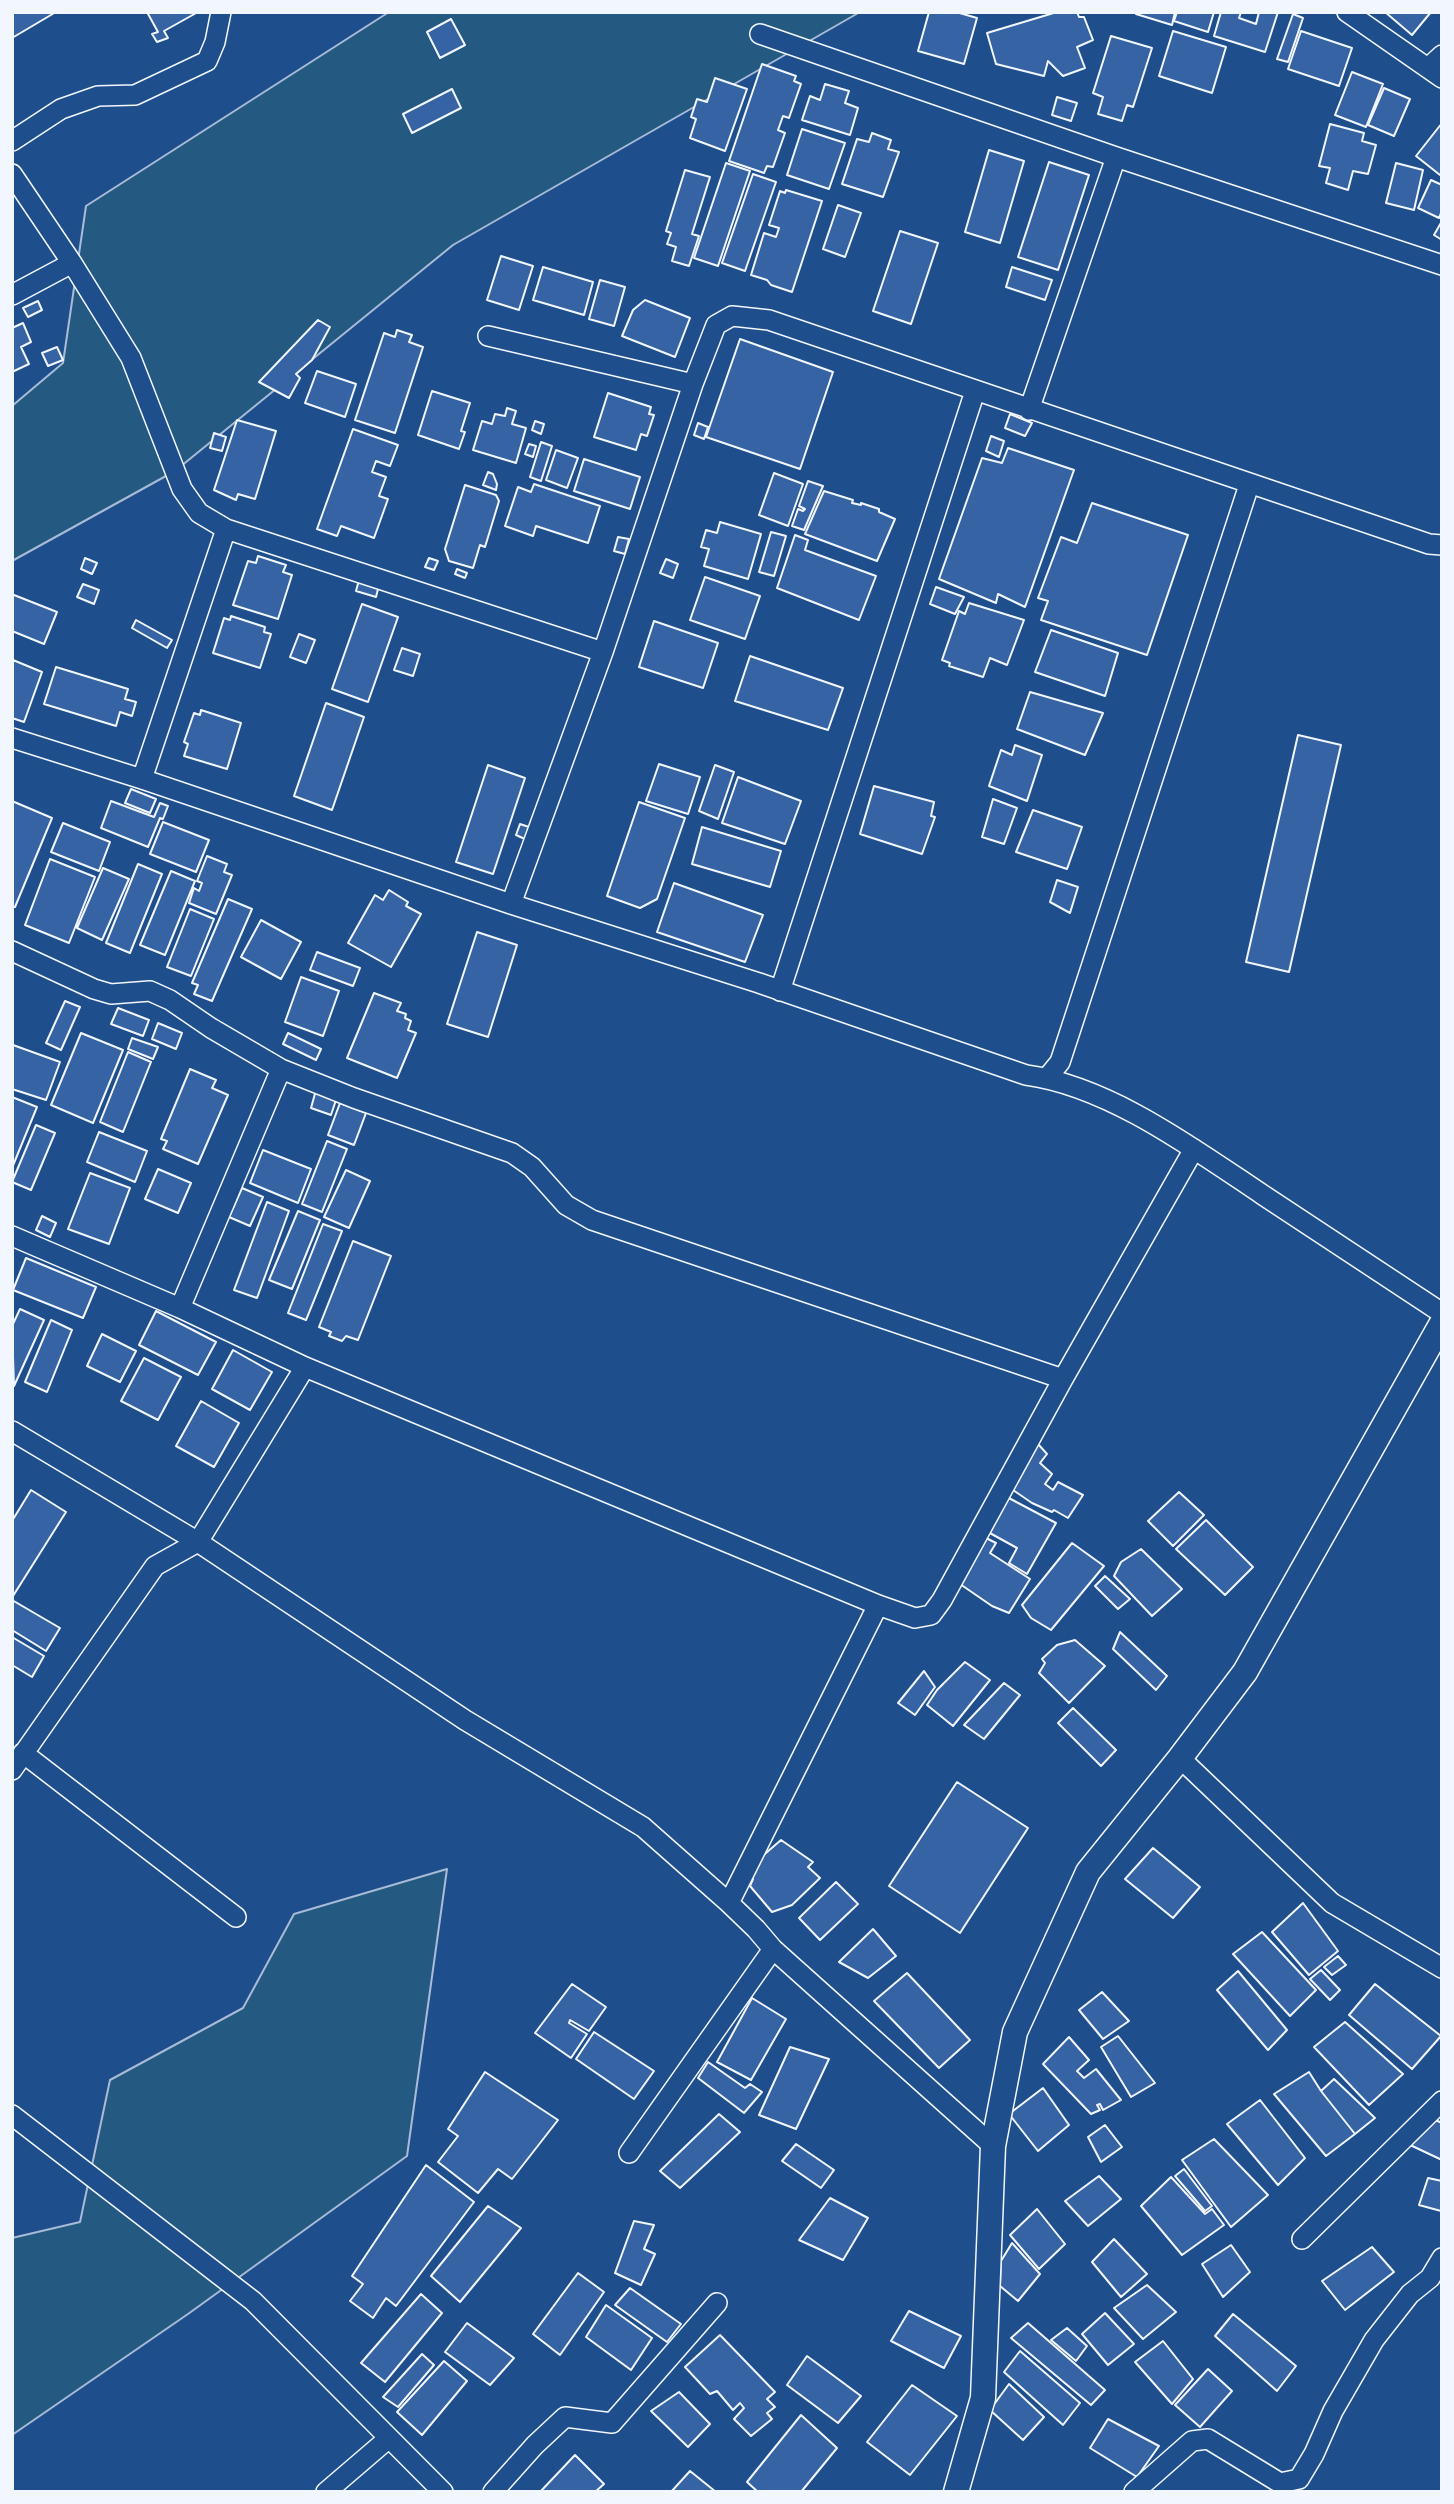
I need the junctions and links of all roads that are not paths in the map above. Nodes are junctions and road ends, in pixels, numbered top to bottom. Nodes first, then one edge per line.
1 (221, 12) edge
2 (1348, 12) edge
3 (760, 34) dead end
4 (1438, 67) edge
5 (12, 141) edge
6 (1116, 157) junction
7 (12, 174) edge
8 (72, 263) junction
9 (1442, 265) edge
10 (12, 295) edge
11 (488, 336) dead end
12 (693, 384) junction
13 (975, 391) junction
14 (1029, 410) junction
15 (1249, 485) junction
16 (226, 530) junction
17 (1442, 545) edge
18 (603, 652) junction
19 (12, 738) edge
20 (142, 779) junction
21 (511, 904) junction
22 (12, 951) edge
23 (780, 991) junction
24 (281, 1069) junction
25 (1047, 1078) junction
26 (1194, 1149) junction
27 (12, 1236) edge
28 (180, 1308) junction
29 (1442, 1314) edge
30 (1442, 1323) edge
31 (305, 1367) junction
32 (1063, 1379) junction
33 (12, 1430) edge
34 (198, 1542) junction
35 (878, 1605) junction
36 (1180, 1758) junction
37 (18, 1761) edge
38 (729, 1903) junction
39 (236, 1917) dead end
40 (773, 1949) junction
41 (1442, 1968) edge
42 (1442, 2101) edge
43 (12, 2115) edge
44 (993, 2146) junction
45 (629, 2153) dead end
46 (1302, 2239) dead end
47 (1442, 2258) edge
48 (717, 2303) dead end
49 (389, 2438) junction
50 (326, 2492) edge
51 (443, 2492) edge
52 (493, 2492) edge
53 (956, 2492) edge
54 (1134, 2492) edge

1 - 5 street
2 - 4 street
3 - 6 street
6 - 9 street
6 - 14 street
7 - 8 street
8 - 10 street
8 - 16 street
11 - 12 street
12 - 13 street
12 - 18 street
13 - 14 street
13 - 23 street
14 - 15 street
15 - 17 street
15 - 25 street
16 - 18 street
16 - 20 street
18 - 21 street
19 - 20 street
20 - 21 street
21 - 23 street
22 - 24 street
23 - 25 street
24 - 28 street
24 - 32 street
25 - 26 street
26 - 29 street
26 - 32 street
27 - 28 street
28 - 31 street
30 - 36 street
31 - 34 street
31 - 35 street
32 - 35 street
33 - 34 street
34 - 37 street
34 - 38 street
35 - 38 street
36 - 41 street
36 - 44 street
37 - 39 street
38 - 40 street
40 - 44 street
40 - 45 street
42 - 46 street
43 - 49 street
44 - 53 street
47 - 54 street
48 - 52 street
49 - 50 street
49 - 51 street

